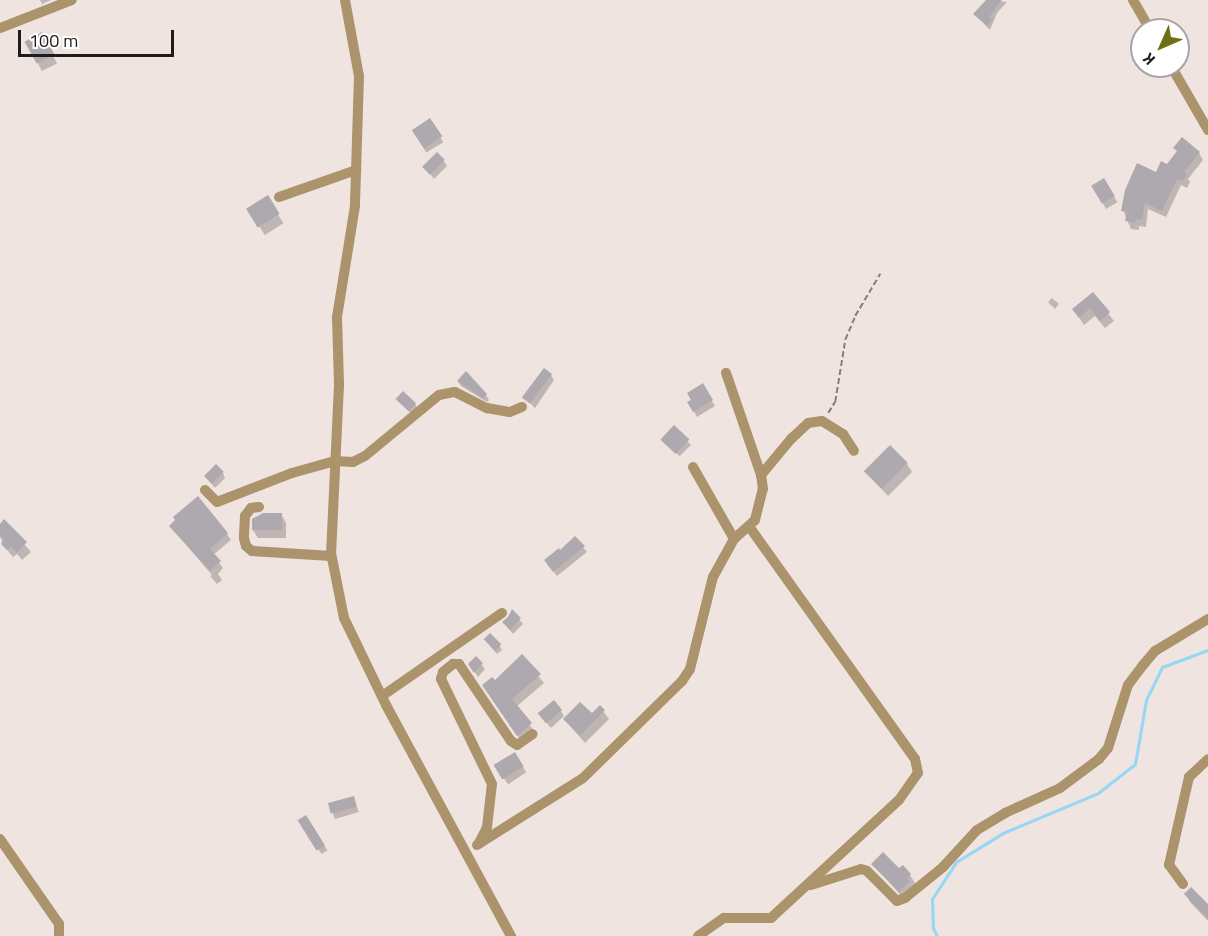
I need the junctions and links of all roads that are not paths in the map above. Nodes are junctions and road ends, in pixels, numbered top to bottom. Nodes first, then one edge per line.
1 (72, 0) edge
2 (345, 0) edge
3 (1133, 0) edge
4 (1143, 18) edge
5 (0, 28) edge
6 (1178, 78) edge
7 (1208, 130) edge
8 (356, 170) junction
9 (279, 197) dead end
10 (726, 373) dead end
11 (522, 407) dead end
12 (854, 451) dead end
13 (335, 461) junction
14 (693, 467) dead end
15 (761, 475) junction
16 (205, 490) dead end
17 (259, 507) dead end
18 (749, 526) junction
19 (734, 539) junction
20 (331, 556) junction
21 (502, 613) dead end
22 (1208, 619) edge
23 (382, 696) junction
24 (533, 734) dead end
25 (1208, 759) edge
26 (0, 839) edge
27 (477, 844) junction
28 (467, 856) junction
29 (1183, 884) dead end
30 (808, 886) junction
31 (59, 936) edge
32 (511, 936) edge
33 (699, 936) edge

1 - 5 street
2 - 8 street
3 - 4 street
6 - 7 street
8 - 9 street
8 - 13 street
10 - 15 street
11 - 13 street
12 - 15 street
13 - 16 street
13 - 20 street
14 - 19 street
15 - 18 street
17 - 20 street
18 - 19 street
18 - 30 street
19 - 27 street
20 - 23 street
21 - 23 street
22 - 30 street
23 - 28 street
24 - 27 street
25 - 29 street
26 - 31 street
27 - 28 street
28 - 32 street
30 - 33 street

